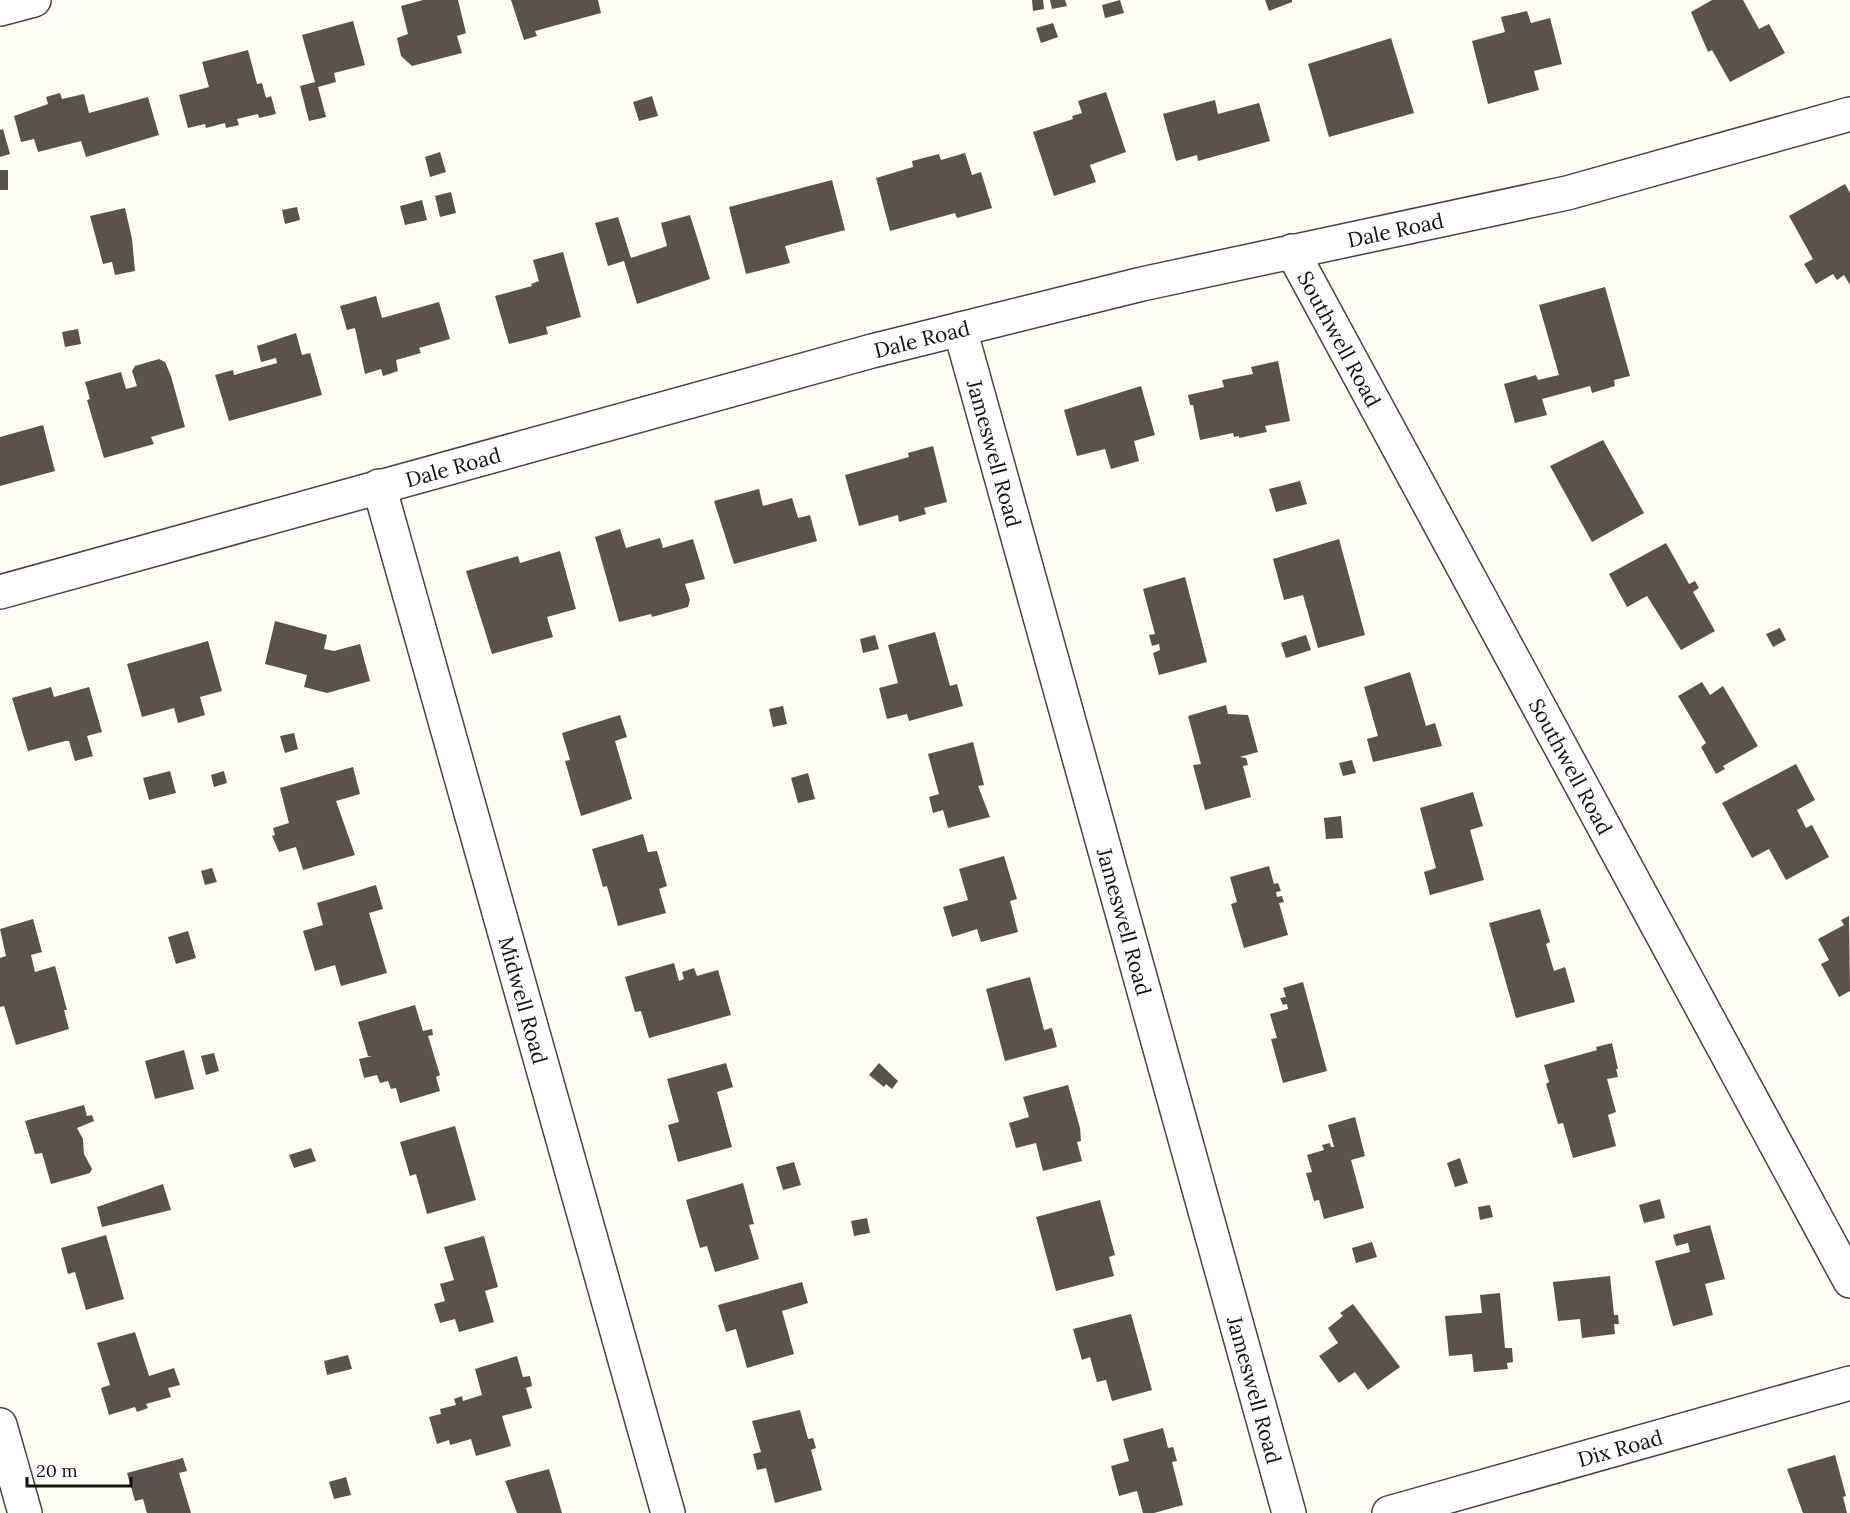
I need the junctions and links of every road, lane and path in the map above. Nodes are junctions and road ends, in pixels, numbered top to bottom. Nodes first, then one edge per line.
1 (34, 0) edge
2 (0, 9) edge
3 (1850, 114) edge
4 (1292, 251) junction
5 (960, 329) junction
6 (379, 486) junction
7 (0, 592) edge
8 (1850, 1281) edge
9 (1850, 1383) edge
10 (0, 1425) edge
11 (25, 1513) edge
12 (668, 1513) edge
13 (1289, 1513) edge
14 (1389, 1513) edge

1 - 2 street
3 - 4 street, Dale Road
4 - 5 street, Dale Road
4 - 8 street, Southwell Road
5 - 6 street, Dale Road
5 - 13 street, Jameswell Road
6 - 7 street, Dale Road
6 - 12 street, Midwell Road
9 - 14 street, Dix Road
10 - 11 street

